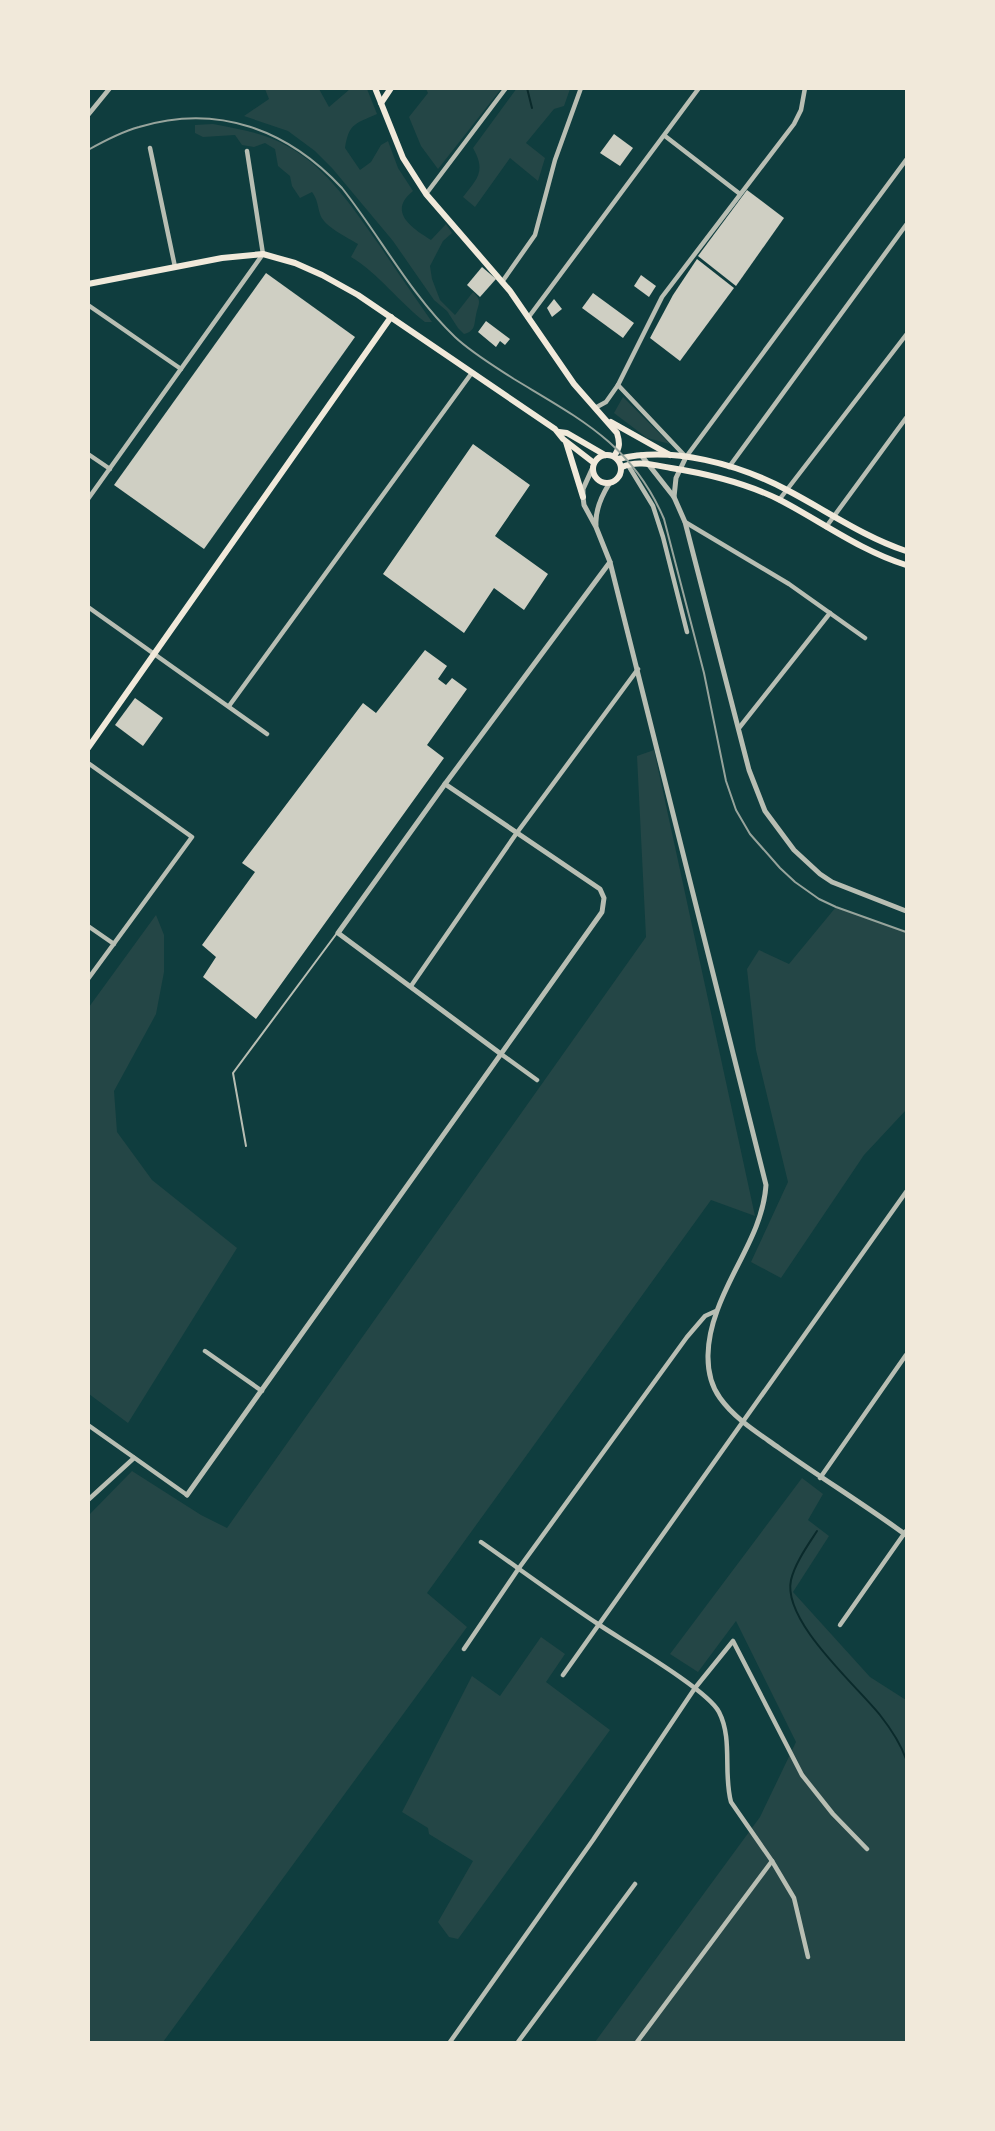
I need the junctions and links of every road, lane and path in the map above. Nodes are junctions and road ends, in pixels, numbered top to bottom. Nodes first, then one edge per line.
1 (110, 88) edge
2 (375, 88) edge
3 (391, 88) edge
4 (506, 88) edge
5 (581, 88) edge
6 (699, 88) edge
7 (805, 88) edge
8 (381, 103) junction
9 (88, 116) edge
10 (665, 136) junction
11 (150, 148) dead end
12 (248, 151) dead end
13 (906, 160) edge
14 (426, 194) junction
15 (740, 194) junction
16 (906, 225) edge
17 (262, 254) junction
18 (175, 267) junction
19 (502, 282) junction
20 (88, 284) edge
21 (88, 305) edge
22 (391, 317) junction
23 (528, 318) junction
24 (906, 335) edge
25 (181, 369) junction
26 (471, 374) junction
27 (618, 385) junction
28 (595, 408) junction
29 (906, 418) edge
30 (608, 421) junction
31 (559, 432) junction
32 (566, 441) junction
33 (88, 453) edge
34 (605, 455) junction
35 (641, 455) junction
36 (674, 457) junction
37 (686, 457) junction
38 (616, 458) junction
39 (646, 464) junction
40 (594, 465) junction
41 (625, 466) junction
42 (729, 466) junction
43 (110, 469) junction
44 (680, 469) junction
45 (609, 484) junction
46 (786, 489) junction
47 (583, 497) junction
48 (674, 497) junction
49 (88, 499) edge
50 (779, 500) junction
51 (833, 516) junction
52 (685, 522) junction
53 (597, 527) junction
54 (826, 527) junction
55 (906, 551) edge
56 (610, 562) junction
57 (906, 565) edge
58 (88, 607) edge
59 (830, 613) junction
60 (687, 632) dead end
61 (865, 638) dead end
62 (155, 654) junction
63 (638, 669) junction
64 (229, 706) junction
65 (740, 728) junction
66 (267, 734) dead end
67 (88, 748) edge
68 (88, 763) edge
69 (445, 784) junction
70 (516, 834) junction
71 (906, 911) edge
72 (88, 926) edge
73 (338, 933) junction
74 (114, 944) junction
75 (88, 979) edge
76 (411, 986) junction
77 (501, 1054) junction
78 (537, 1080) dead end
79 (246, 1146) dead end
80 (906, 1192) edge
81 (716, 1311) junction
82 (205, 1351) dead end
83 (906, 1356) edge
84 (262, 1391) junction
85 (743, 1422) junction
86 (88, 1425) edge
87 (134, 1458) junction
88 (820, 1478) junction
89 (187, 1495) joint
90 (88, 1500) edge
91 (906, 1533) edge
92 (481, 1542) dead end
93 (519, 1568) junction
94 (599, 1625) junction
95 (840, 1625) dead end
96 (464, 1649) dead end
97 (563, 1675) dead end
98 (695, 1688) junction
99 (867, 1849) dead end
100 (772, 1861) junction
101 (635, 1884) dead end
102 (808, 1957) dead end
103 (450, 2043) edge
104 (518, 2043) edge
105 (636, 2043) edge

1 - 9 street
2 - 8 main road
3 - 8 main road
4 - 14 street
5 - 19 street
6 - 10 street
7 - 15 street
8 - 14 main road
10 - 15 street
10 - 23 street
11 - 18 street
12 - 17 street
13 - 37 street
14 - 19 main road
15 - 27 street
16 - 42 street
17 - 18 main road
17 - 22 main road
17 - 25 street
18 - 20 main road
19 - 23 main road
21 - 25 street
22 - 26 main road
22 - 62 main road
23 - 28 main road
24 - 46 street
25 - 43 street
26 - 31 main road
26 - 64 street
27 - 28 street
27 - 37 street
28 - 30 main road
29 - 51 street
30 - 36 main road
30 - 38 main road
31 - 32 main road
31 - 34 main road
32 - 40 main road
32 - 47 main road
33 - 43 street
34 - 38 main road
34 - 40 main road
35 - 36 main road
35 - 38 main road
35 - 39 street
36 - 37 main road
37 - 42 main road
37 - 44 street
38 - 41 main road
39 - 41 main road
39 - 44 main road
39 - 48 street
40 - 45 main road
40 - 47 street
41 - 45 main road
41 - 60 street
42 - 46 main road
43 - 49 street
44 - 48 street
44 - 50 main road
45 - 53 street
46 - 50 street
46 - 51 main road
47 - 53 street
48 - 52 street
50 - 54 main road
51 - 54 street
51 - 55 main road
52 - 59 street
52 - 65 street
53 - 56 street
54 - 57 main road
56 - 63 street
56 - 69 street
58 - 62 street
59 - 61 street
59 - 65 street
62 - 64 street
62 - 67 main road
63 - 70 street
63 - 81 street
64 - 66 street
65 - 71 street
68 - 74 street
69 - 70 street
69 - 73 street
70 - 76 street
70 - 77 street
72 - 74 street
73 - 76 street
73 - 79 lane
74 - 75 street
76 - 77 street
77 - 78 street
77 - 84 street
80 - 85 street
81 - 85 street
81 - 93 street
82 - 84 street
83 - 88 street
84 - 89 street
85 - 88 street
85 - 94 street
86 - 87 street
87 - 89 street
87 - 90 street
88 - 91 street
91 - 95 street
92 - 93 street
93 - 94 street
93 - 96 street
94 - 97 street
94 - 98 street
98 - 99 street
98 - 100 street
98 - 103 street
100 - 102 street
100 - 105 street
101 - 104 street

